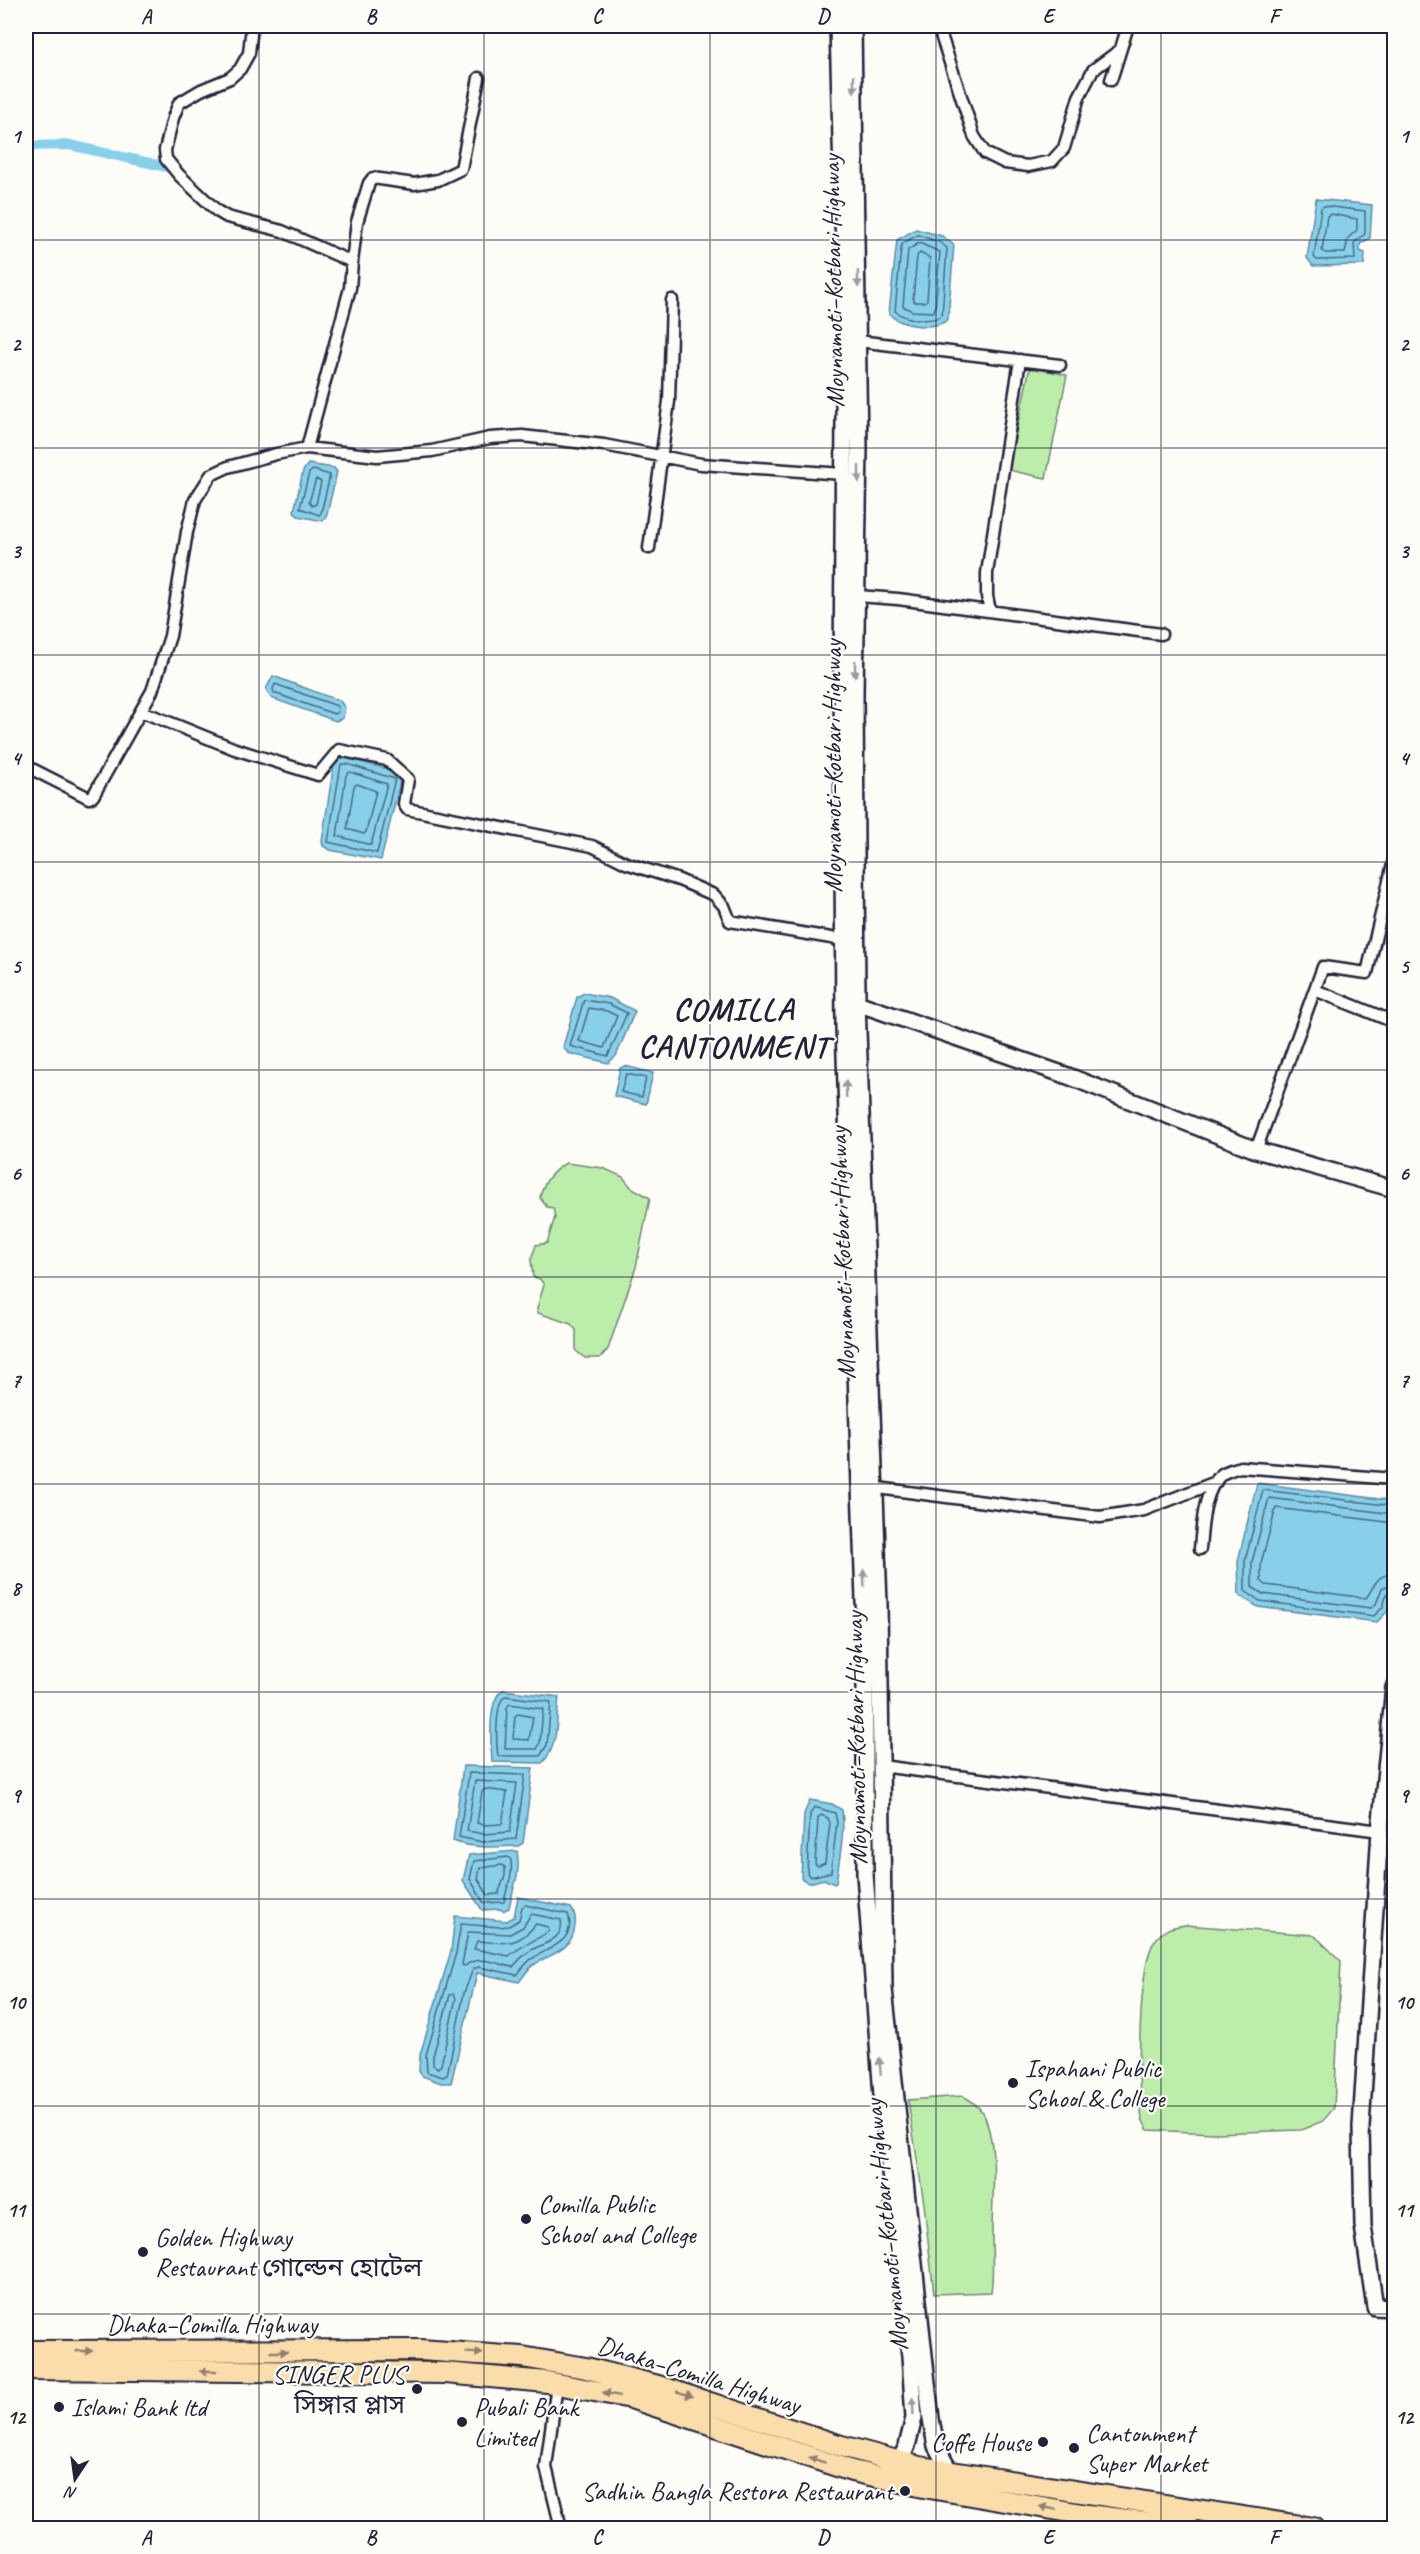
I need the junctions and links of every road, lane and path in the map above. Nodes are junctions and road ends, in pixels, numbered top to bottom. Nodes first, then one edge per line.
1 (252, 26) edge
2 (838, 26) edge
3 (853, 26) edge
4 (938, 26) edge
5 (1128, 26) edge
6 (1120, 50) junction
7 (479, 78) dead end
8 (1111, 80) dead end
9 (352, 262) junction
10 (672, 300) dead end
11 (858, 341) junction
12 (1020, 360) junction
13 (1060, 365) dead end
14 (307, 448) junction
15 (662, 457) junction
16 (843, 474) junction
17 (650, 548) dead end
18 (857, 596) junction
19 (990, 611) junction
20 (1161, 634) dead end
21 (141, 711) junction
22 (26, 766) edge
23 (1395, 860) edge
24 (843, 940) junction
25 (1315, 990) junction
26 (850, 1003) junction
27 (1395, 1022) edge
28 (1257, 1150) junction
29 (1395, 1189) edge
30 (1395, 1479) edge
31 (1216, 1482) junction
32 (867, 1487) junction
33 (1200, 1549) dead end
34 (1395, 1687) edge
35 (881, 1766) junction
36 (1380, 1831) junction
37 (879, 1990) junction
38 (1395, 2308) edge
39 (26, 2351) edge
40 (26, 2369) edge
41 (557, 2384) junction
42 (899, 2462) junction
43 (950, 2472) junction
44 (1094, 2522) edge
45 (1127, 2525) edge
46 (561, 2529) edge
47 (1189, 2529) edge
48 (1313, 2529) edge

1 - 9 street
2 - 16 main road, Moynamoti–Kotbari Highway
3 -> 11 main road, Moynamoti–Kotbari Highway
4 - 6 street
5 - 6 street
6 - 8 street
7 - 9 street
9 - 14 street
10 - 15 street
11 - 12 street
11 -> 18 main road, Moynamoti–Kotbari Highway
12 - 13 street
12 - 19 street
14 - 15 street
14 - 21 street
15 - 16 street
15 - 17 street
16 - 24 main road, Moynamoti–Kotbari Highway
18 - 19 street
18 -> 26 main road, Moynamoti–Kotbari Highway
19 - 20 street
21 - 22 street
21 - 24 street
23 - 25 street
24 - 26 main road, Moynamoti–Kotbari Highway
25 - 27 street
25 - 28 street
26 - 28 main road
26 - 32 main road, Moynamoti–Kotbari Highway
28 - 29 main road
30 - 31 street
31 - 32 street
31 - 33 street
32 - 35 main road, Moynamoti–Kotbari Highway
37 -> 32 main road, Moynamoti–Kotbari Highway
34 - 36 main road
35 - 36 street
35 - 37 main road, Moynamoti–Kotbari Highway
36 - 38 main road
42 -> 37 main road, Moynamoti–Kotbari Highway
37 - 43 main road, Moynamoti–Kotbari Highway
39 -> 42 highway, Dhaka–Comilla Highway
41 -> 40 highway, Dhaka–Comilla Highway
44 -> 41 highway, Dhaka–Comilla Highway
41 - 46 street
42 - 43 highway, Dhaka–Comilla Highway
43 - 48 highway, Dhaka–Comilla Highway
44 - 45 highway, Dhaka–Comilla Highway
45 - 47 highway, Dhaka–Comilla Highway

